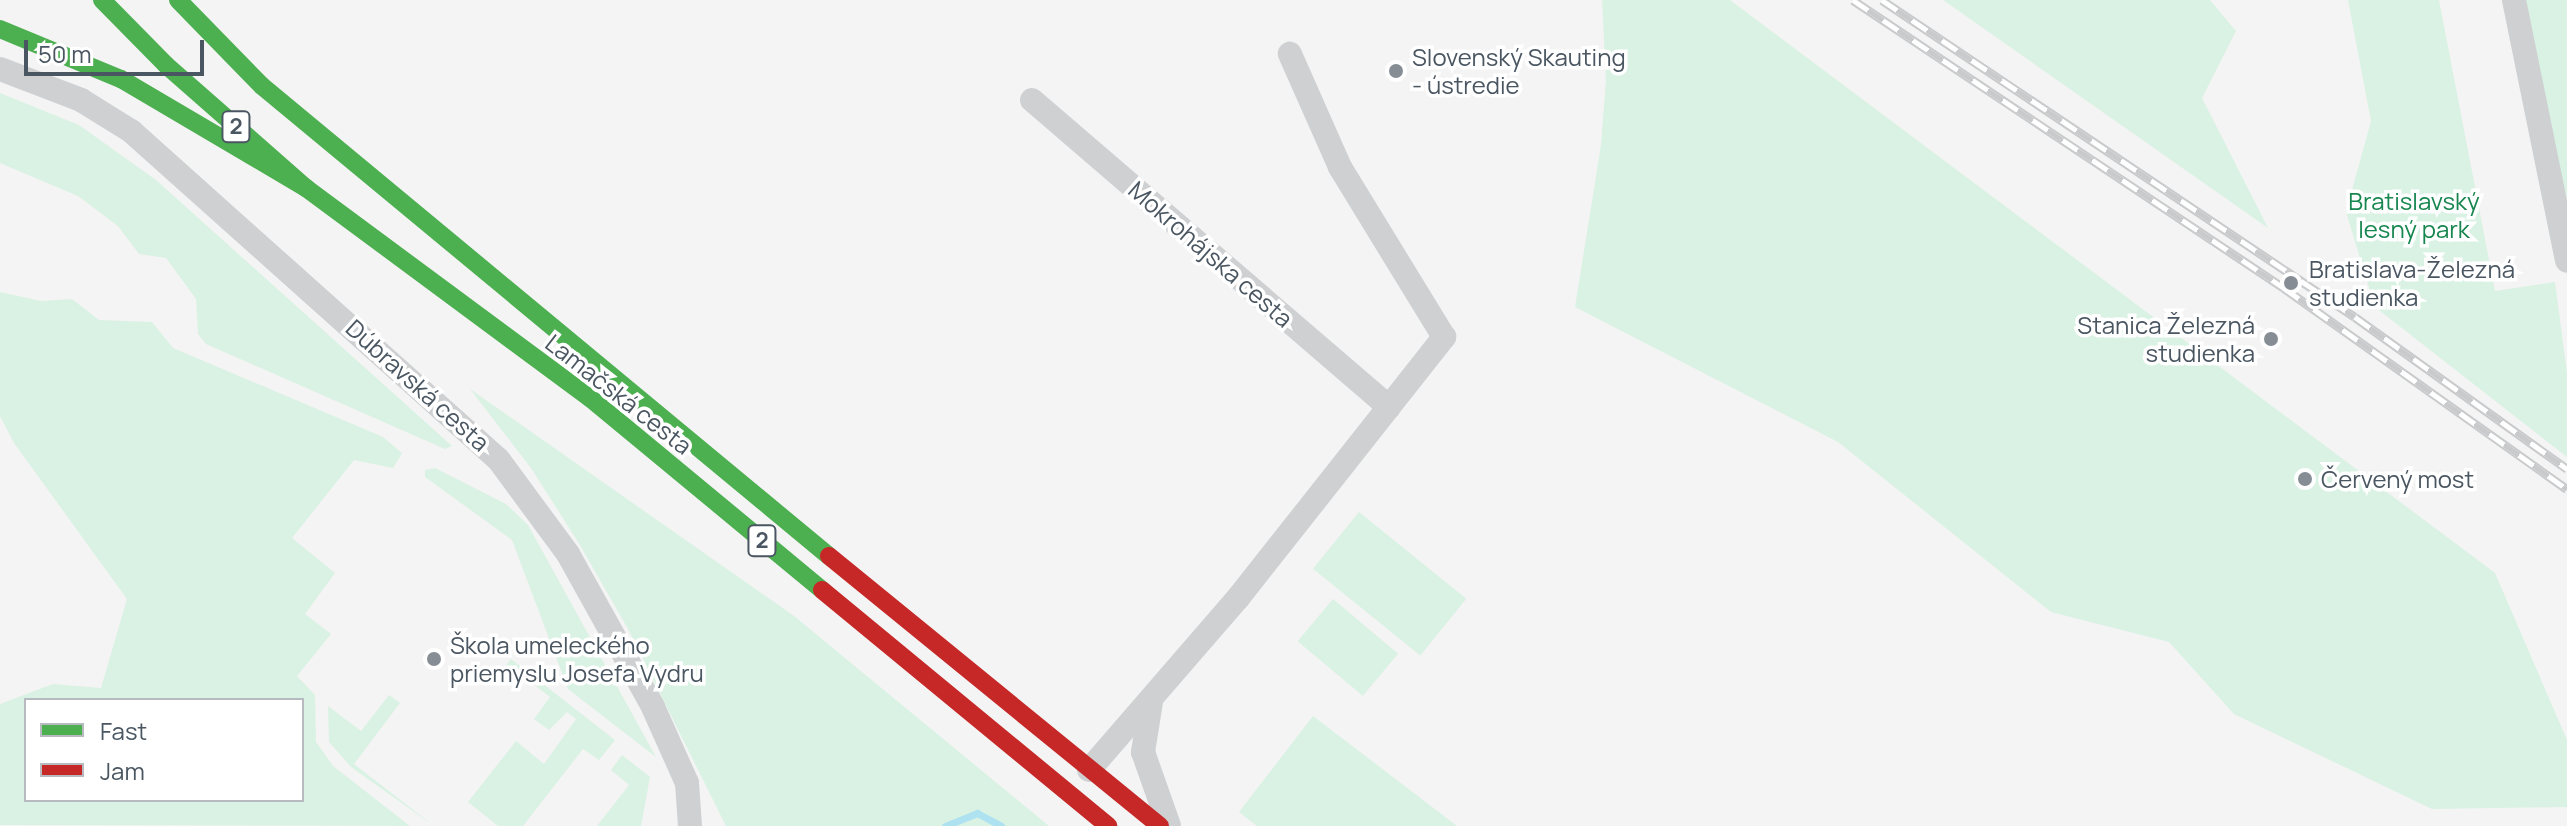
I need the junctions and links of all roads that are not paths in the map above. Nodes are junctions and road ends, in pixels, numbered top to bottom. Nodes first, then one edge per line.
1 (102, 0) edge
2 (178, 0) edge
3 (2514, 0) edge
4 (0, 29) edge
5 (1290, 54) dead end
6 (0, 69) edge
7 (1032, 100) dead end
8 (306, 188) junction
9 (2567, 261) edge
10 (1389, 407) junction
11 (1151, 701) junction
12 (1089, 770) junction
13 (1083, 805) junction
14 (690, 826) edge
15 (1108, 826) edge
16 (1160, 826) edge
17 (1169, 826) edge

1 - 8 main road, Lamačská cesta / 2
2 - 12 main road, Lamačská cesta / 2
3 - 9 street
4 - 8 main road
5 - 10 street
6 - 14 street, Dúbravská cesta
7 - 10 street, Mokrohájska cesta
8 - 13 main road, Lamačská cesta / 2
10 - 11 street
11 - 12 street
11 - 17 street
12 - 13 main road
12 - 16 main road, Lamačská cesta / 2
13 - 15 main road, Lamačská cesta / 2

